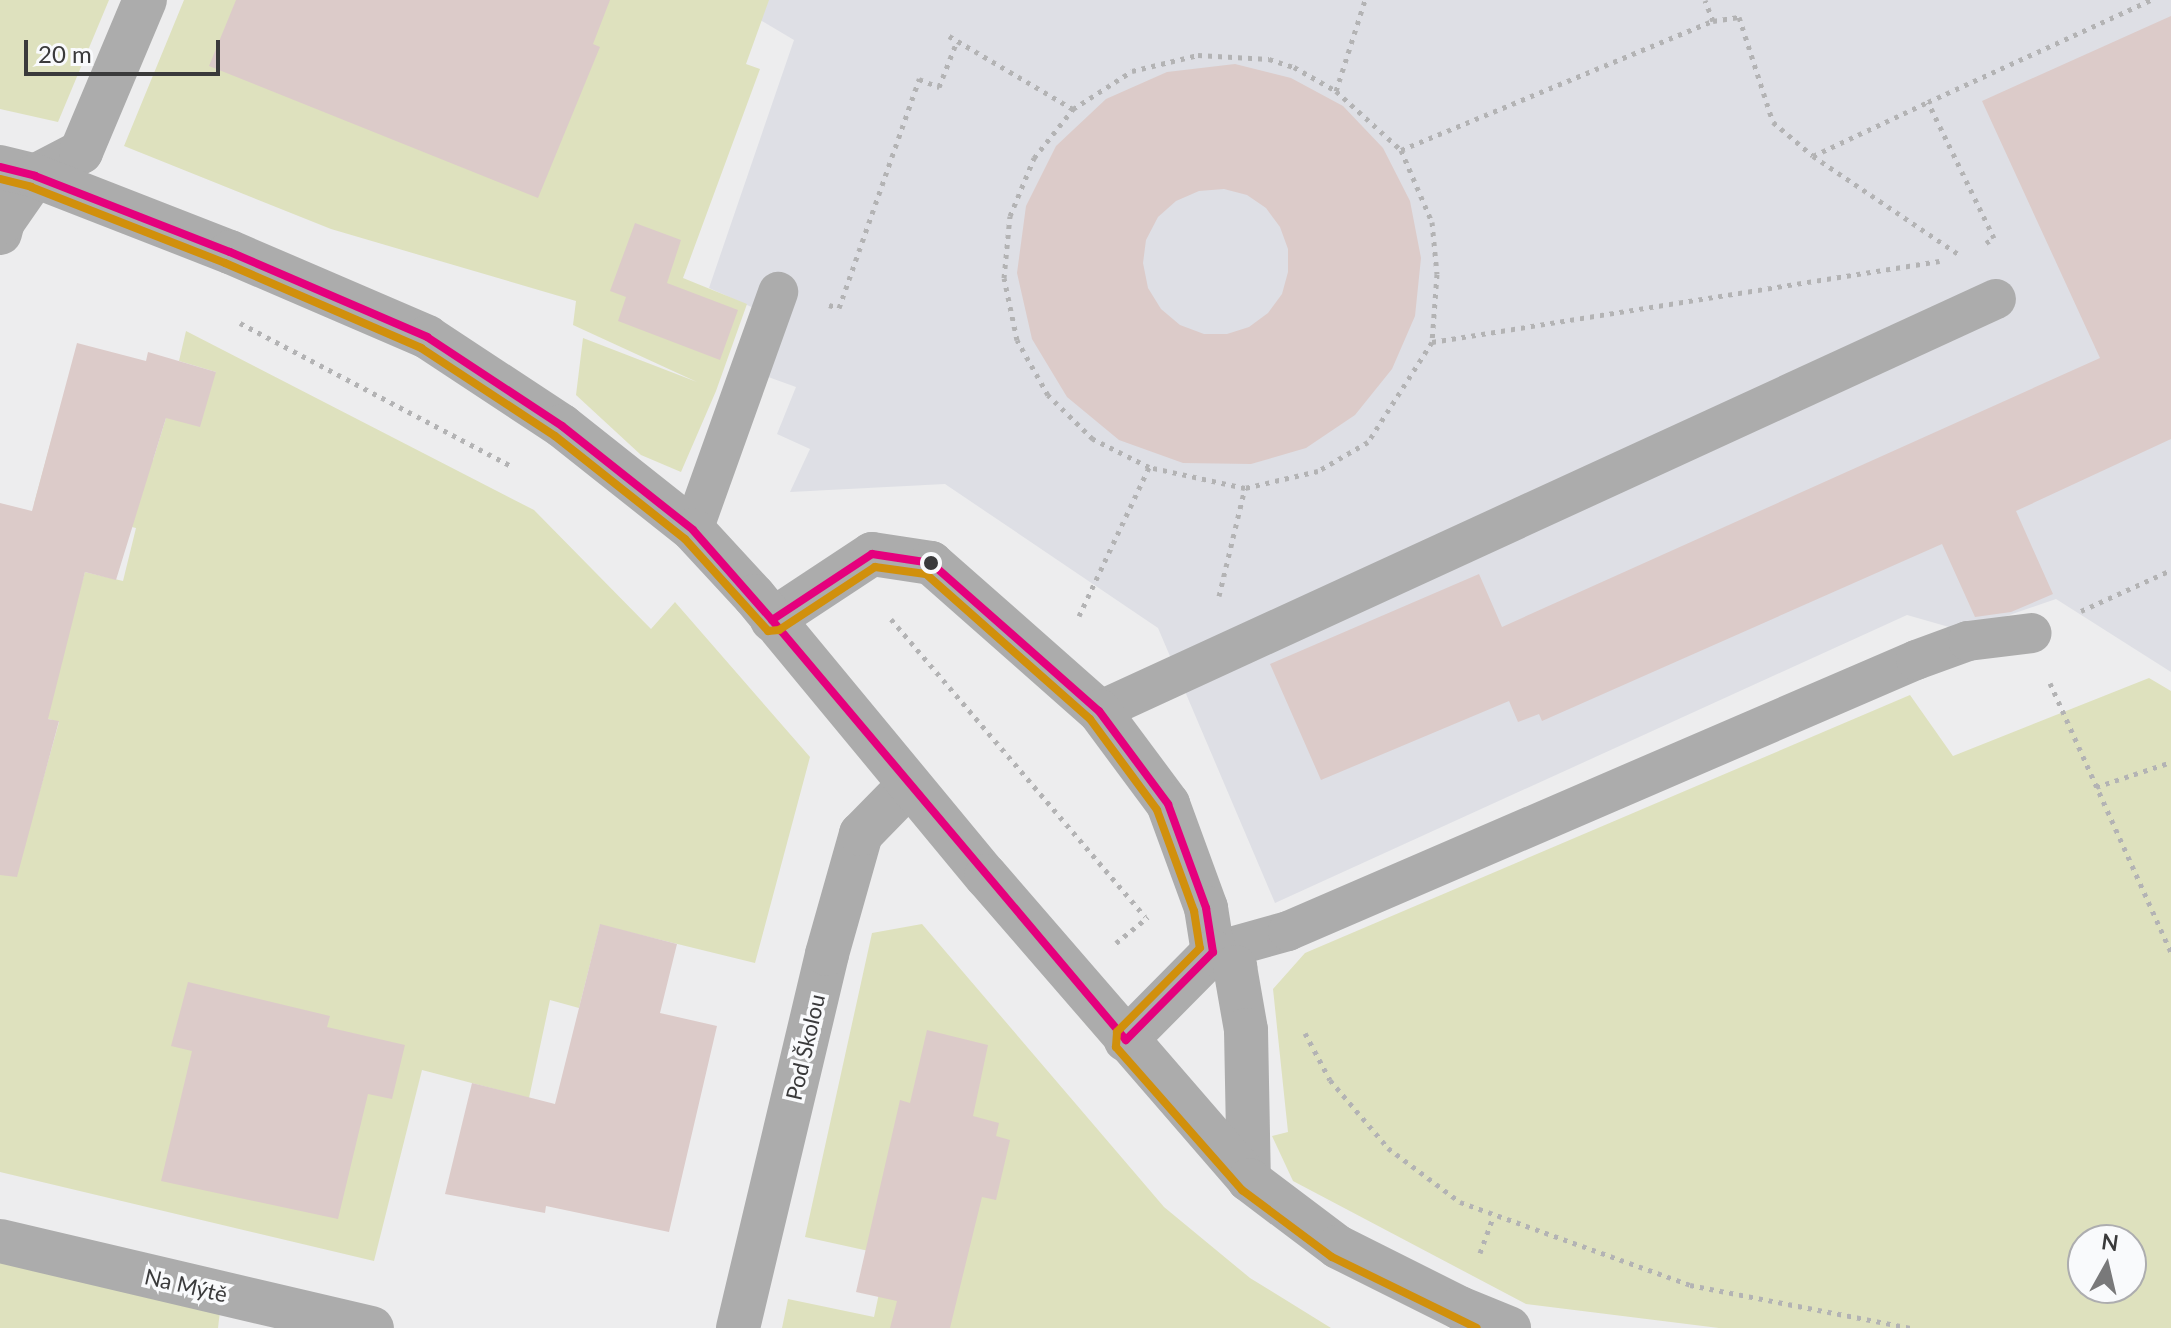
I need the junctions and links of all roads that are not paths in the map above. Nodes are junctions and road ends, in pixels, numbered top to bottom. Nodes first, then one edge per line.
1 (145, 0) edge
2 (18, 172) edge
3 (0, 233) edge
4 (778, 292) road end
5 (1996, 299) dead end
6 (693, 530) junction
7 (772, 620) junction
8 (2032, 633) road end
9 (1099, 711) junction
10 (909, 785) junction
11 (1213, 952) junction
12 (1126, 1040) junction
13 (1249, 1180) junction
14 (0, 1241) edge
15 (372, 1328) edge
16 (738, 1328) edge
17 (1509, 1328) edge

1 - 2 street
2 - 3 street
2 - 6 street
4 - 6 lane
5 - 9 lane
6 - 7 street
7 - 9 street
7 - 10 street
8 - 11 lane
9 - 11 street
10 - 12 street
10 - 16 street, Pod Školou
11 - 12 street
11 - 13 street
12 - 13 street
13 - 17 street
14 - 15 street, Na Mýtě

